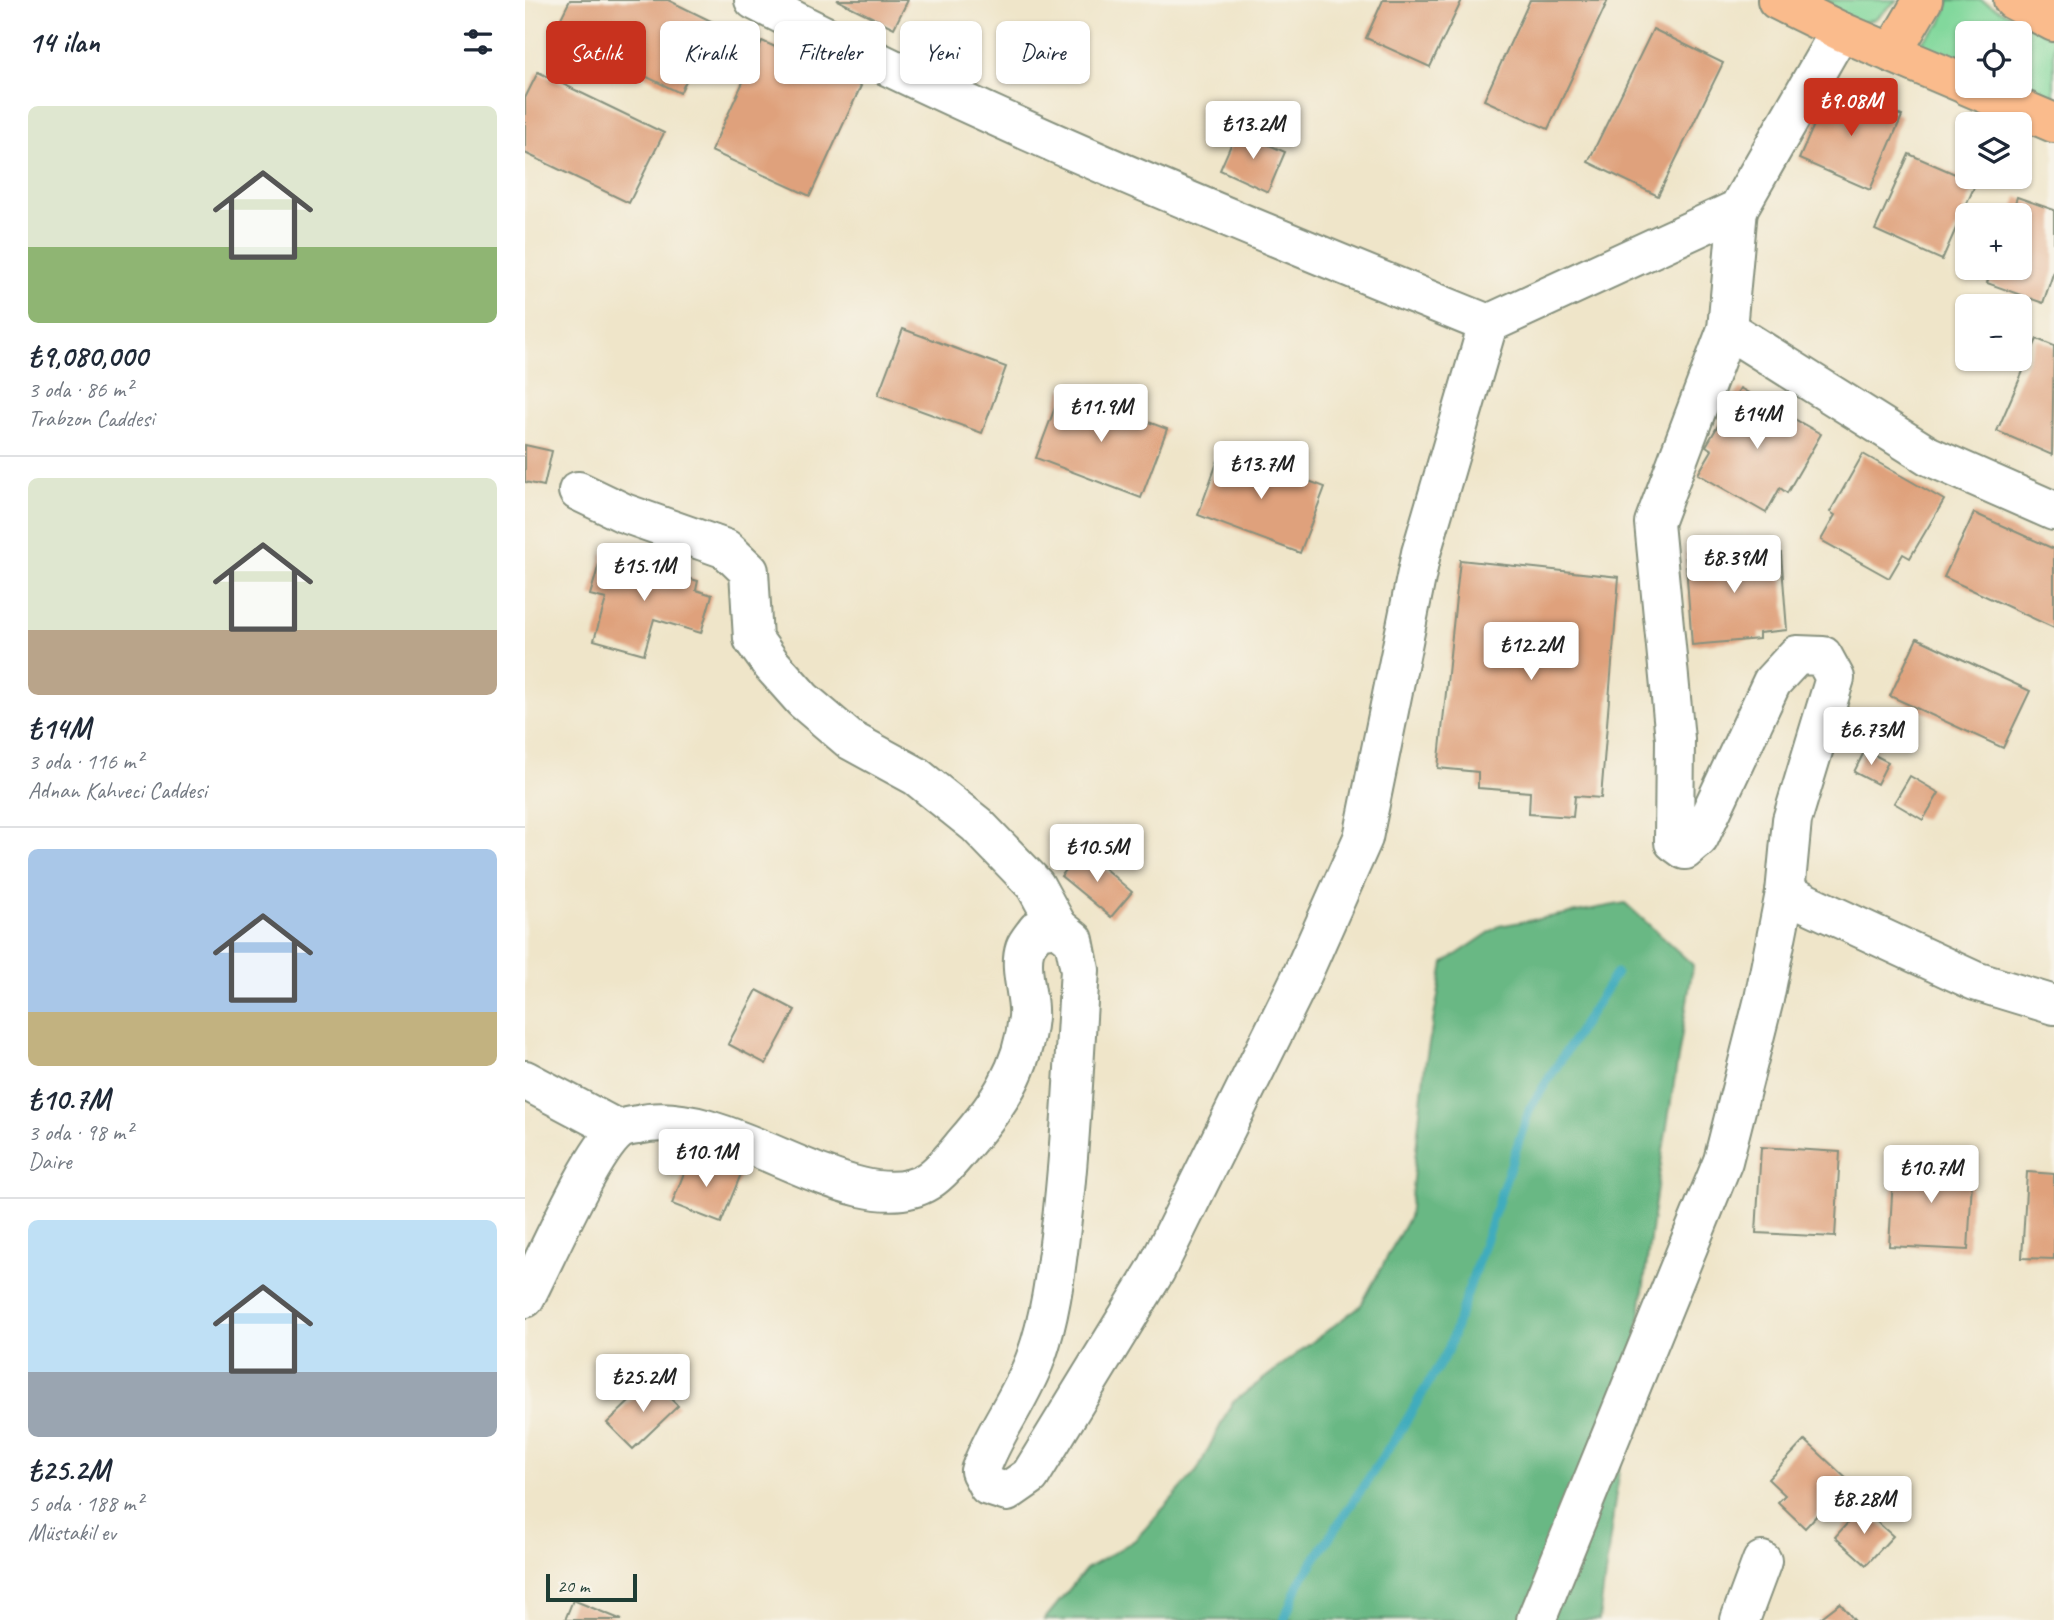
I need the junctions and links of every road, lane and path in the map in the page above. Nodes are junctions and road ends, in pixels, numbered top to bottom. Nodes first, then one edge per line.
1 (754, 0) edge
2 (1923, 0) edge
3 (1787, 2) edge
4 (1840, 31) junction
5 (1892, 54) junction
6 (1955, 81) edge
7 (1995, 98) edge
8 (2054, 123) edge
9 (1738, 209) junction
10 (1487, 324) junction
11 (1727, 329) junction
12 (578, 491) dead end
13 (2054, 511) edge
14 (1785, 893) junction
15 (1058, 928) junction
16 (2054, 1004) edge
17 (525, 1080) edge
18 (619, 1130) junction
19 (525, 1298) edge
20 (1762, 1561) dead end
21 (1536, 1620) edge
22 (1740, 1620) edge

1 - 10 street
2 - 5 main road
3 - 4 main road
4 - 5 main road
4 - 9 street
5 - 6 main road
7 - 8 main road
9 - 10 street
9 - 11 street
10 - 15 street
11 - 13 street
11 - 14 street
12 - 15 street
14 - 16 street
14 - 21 street
15 - 18 street
17 - 18 street
18 - 19 street
20 - 22 street

